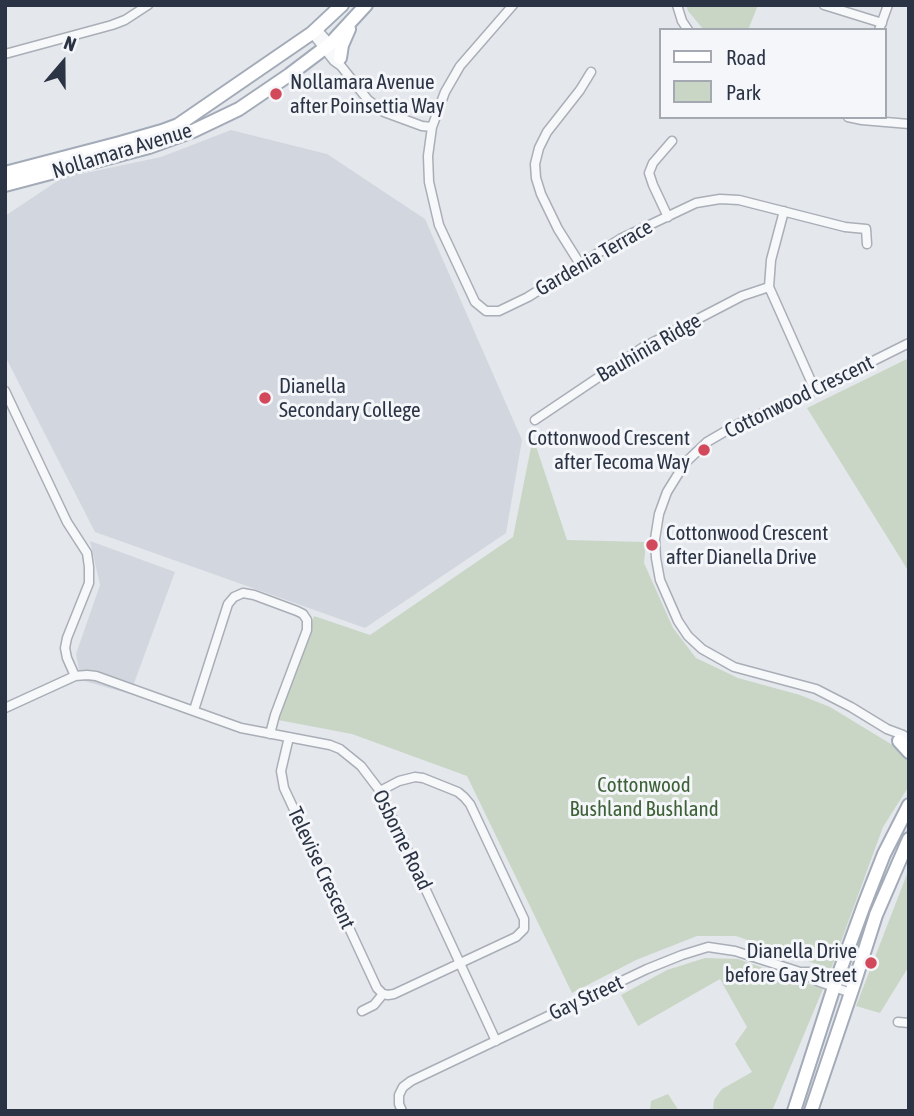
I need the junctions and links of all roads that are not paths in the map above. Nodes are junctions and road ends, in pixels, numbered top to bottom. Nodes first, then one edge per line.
1 (148, 5) edge
2 (342, 5) edge
3 (366, 5) edge
4 (513, 5) edge
5 (677, 5) edge
6 (824, 5) edge
7 (888, 5) edge
8 (356, 17) junction
9 (881, 26) edge
10 (687, 28) edge
11 (315, 31) junction
12 (327, 46) junction
13 (5, 54) edge
14 (307, 61) junction
15 (338, 62) junction
16 (592, 72) dead end
17 (246, 104) junction
18 (204, 108) junction
19 (862, 119) edge
20 (909, 124) edge
21 (432, 127) junction
22 (672, 141) dead end
23 (5, 173) edge
24 (5, 185) edge
25 (784, 211) junction
26 (668, 217) junction
27 (867, 244) dead end
28 (580, 264) junction
29 (769, 287) junction
30 (909, 343) edge
31 (815, 390) junction
32 (5, 391) edge
33 (535, 420) dead end
34 (75, 676) junction
35 (5, 708) edge
36 (194, 710) junction
37 (270, 734) junction
38 (289, 737) junction
39 (906, 745) edge
40 (380, 791) junction
41 (909, 805) edge
42 (909, 839) edge
43 (461, 963) junction
44 (836, 983) junction
45 (853, 988) junction
46 (383, 994) junction
47 (362, 1011) dead end
48 (898, 1022) dead end
49 (909, 1023) edge
50 (496, 1041) junction
51 (401, 1111) edge
52 (794, 1111) edge
53 (811, 1111) edge

1 - 13 street
2 - 11 main road, Nollamara Avenue
3 - 8 main road, Nollamara Avenue
4 - 21 street
5 - 10 street
6 - 9 street
7 - 9 street
8 - 12 main road, Nollamara Avenue
8 - 15 main road
11 - 12 street
11 - 18 main road, Nollamara Avenue
12 - 14 main road, Nollamara Avenue
12 - 15 street
14 - 15 main road
14 - 17 main road, Nollamara Avenue
15 - 21 street
16 - 28 street
17 - 18 main road
17 - 24 main road, Nollamara Avenue
18 - 23 main road, Nollamara Avenue
19 - 20 street
21 - 28 street, Gardenia Terrace
22 - 26 street
25 - 26 street, Gardenia Terrace
25 - 27 street, Gardenia Terrace
25 - 29 street
26 - 28 street, Gardenia Terrace
29 - 31 street
29 - 33 street, Bauhinia Ridge
30 - 31 street, Cottonwood Crescent
31 - 39 street, Cottonwood Crescent
32 - 34 street
34 - 35 street
34 - 36 street, Osborne Road
36 - 37 street, Osborne Road
36 - 37 street
37 - 38 street, Osborne Road
38 - 40 street, Osborne Road
38 - 46 street, Televise Crescent
40 - 43 street, Osborne Road
40 - 43 street
41 - 44 main road
42 - 45 main road
43 - 46 street
43 - 50 street, Osborne Road
44 - 45 street, Gay Street
44 - 50 street, Gay Street
44 - 52 main road
45 - 53 main road
46 - 47 street
48 - 49 street
50 - 51 street, Gay Street

